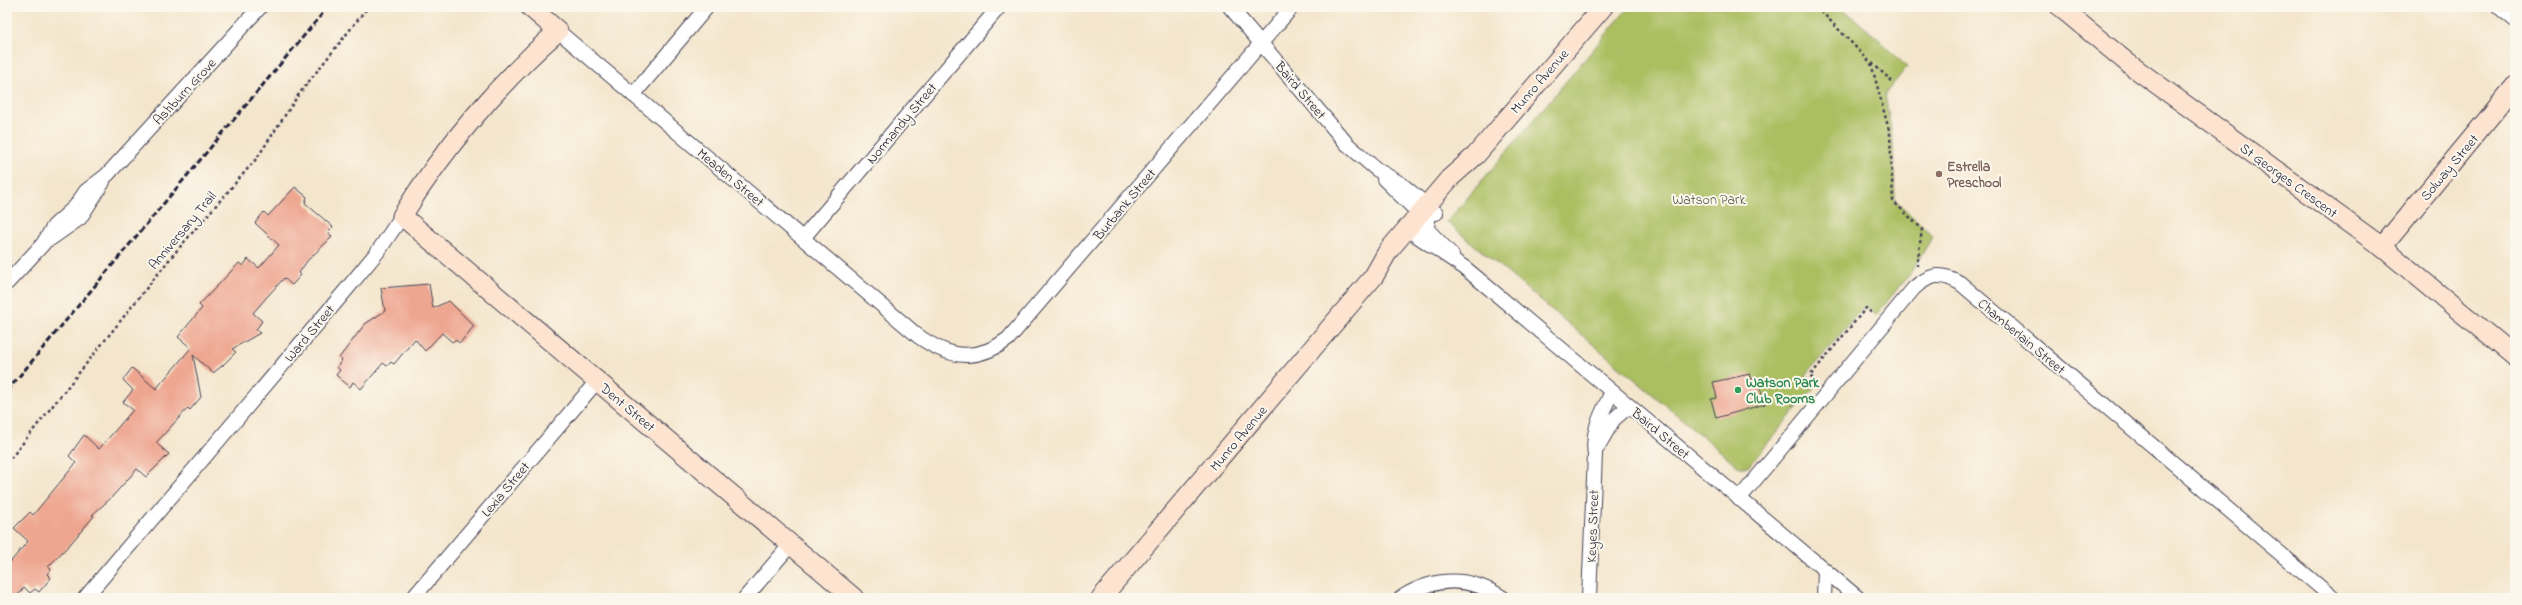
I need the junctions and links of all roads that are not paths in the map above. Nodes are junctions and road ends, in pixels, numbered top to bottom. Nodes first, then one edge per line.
1 (260, 7) edge
2 (530, 7) edge
3 (707, 7) edge
4 (999, 7) edge
5 (1230, 7) edge
6 (1292, 7) edge
7 (1603, 7) edge
8 (2060, 7) edge
9 (2499, 7) edge
10 (2515, 20) edge
11 (552, 26) junction
12 (1261, 43) junction
13 (2515, 86) edge
14 (633, 95) junction
15 (402, 216) junction
16 (1422, 220) junction
17 (803, 238) junction
18 (2382, 247) junction
19 (7, 283) edge
20 (933, 347) joint
21 (2515, 357) edge
22 (597, 381) junction
23 (1612, 392) junction
24 (1629, 406) junction
25 (1595, 454) junction
26 (1740, 500) junction
27 (791, 544) junction
28 (1825, 571) junction
29 (85, 598) edge
30 (413, 598) edge
31 (745, 598) edge
32 (854, 598) edge
33 (1101, 598) edge
34 (1401, 598) edge
35 (1503, 598) edge
36 (1590, 598) edge
37 (1824, 598) edge
38 (1858, 598) edge
39 (2333, 598) edge

1 - 19 street, Ashburn Grove
2 - 11 street, Meaden Street
3 - 14 street
4 - 17 street, Normandy Street
5 - 12 street, Baird Street
6 - 12 street, Burbank Street
7 - 16 street, Munro Avenue
8 - 18 street, St Georges Crescent
9 - 10 street
11 - 14 street, Meaden Street
11 - 15 street, Ward Street
12 - 16 street, Baird Street
12 - 20 street, Burbank Street
13 - 18 street, Solway Street
14 - 17 street, Meaden Street
15 - 22 street, Dent Street
15 - 29 street, Ward Street
16 - 23 street, Baird Street
16 - 33 street, Munro Avenue
17 - 20 street, Meaden Street
18 - 21 street, St Georges Crescent
22 - 27 street, Dent Street
22 - 30 street, Lexia Street
23 - 24 street, Baird Street
23 - 25 street, Keyes Street
24 - 25 street, Keyes Street
24 - 26 street, Baird Street
25 - 36 street, Keyes Street
26 - 28 street, Baird Street
26 - 39 street, Chamberlain Street
27 - 31 street
27 - 32 street, Dent Street
28 - 37 street
28 - 38 street, Baird Street
34 - 35 street

